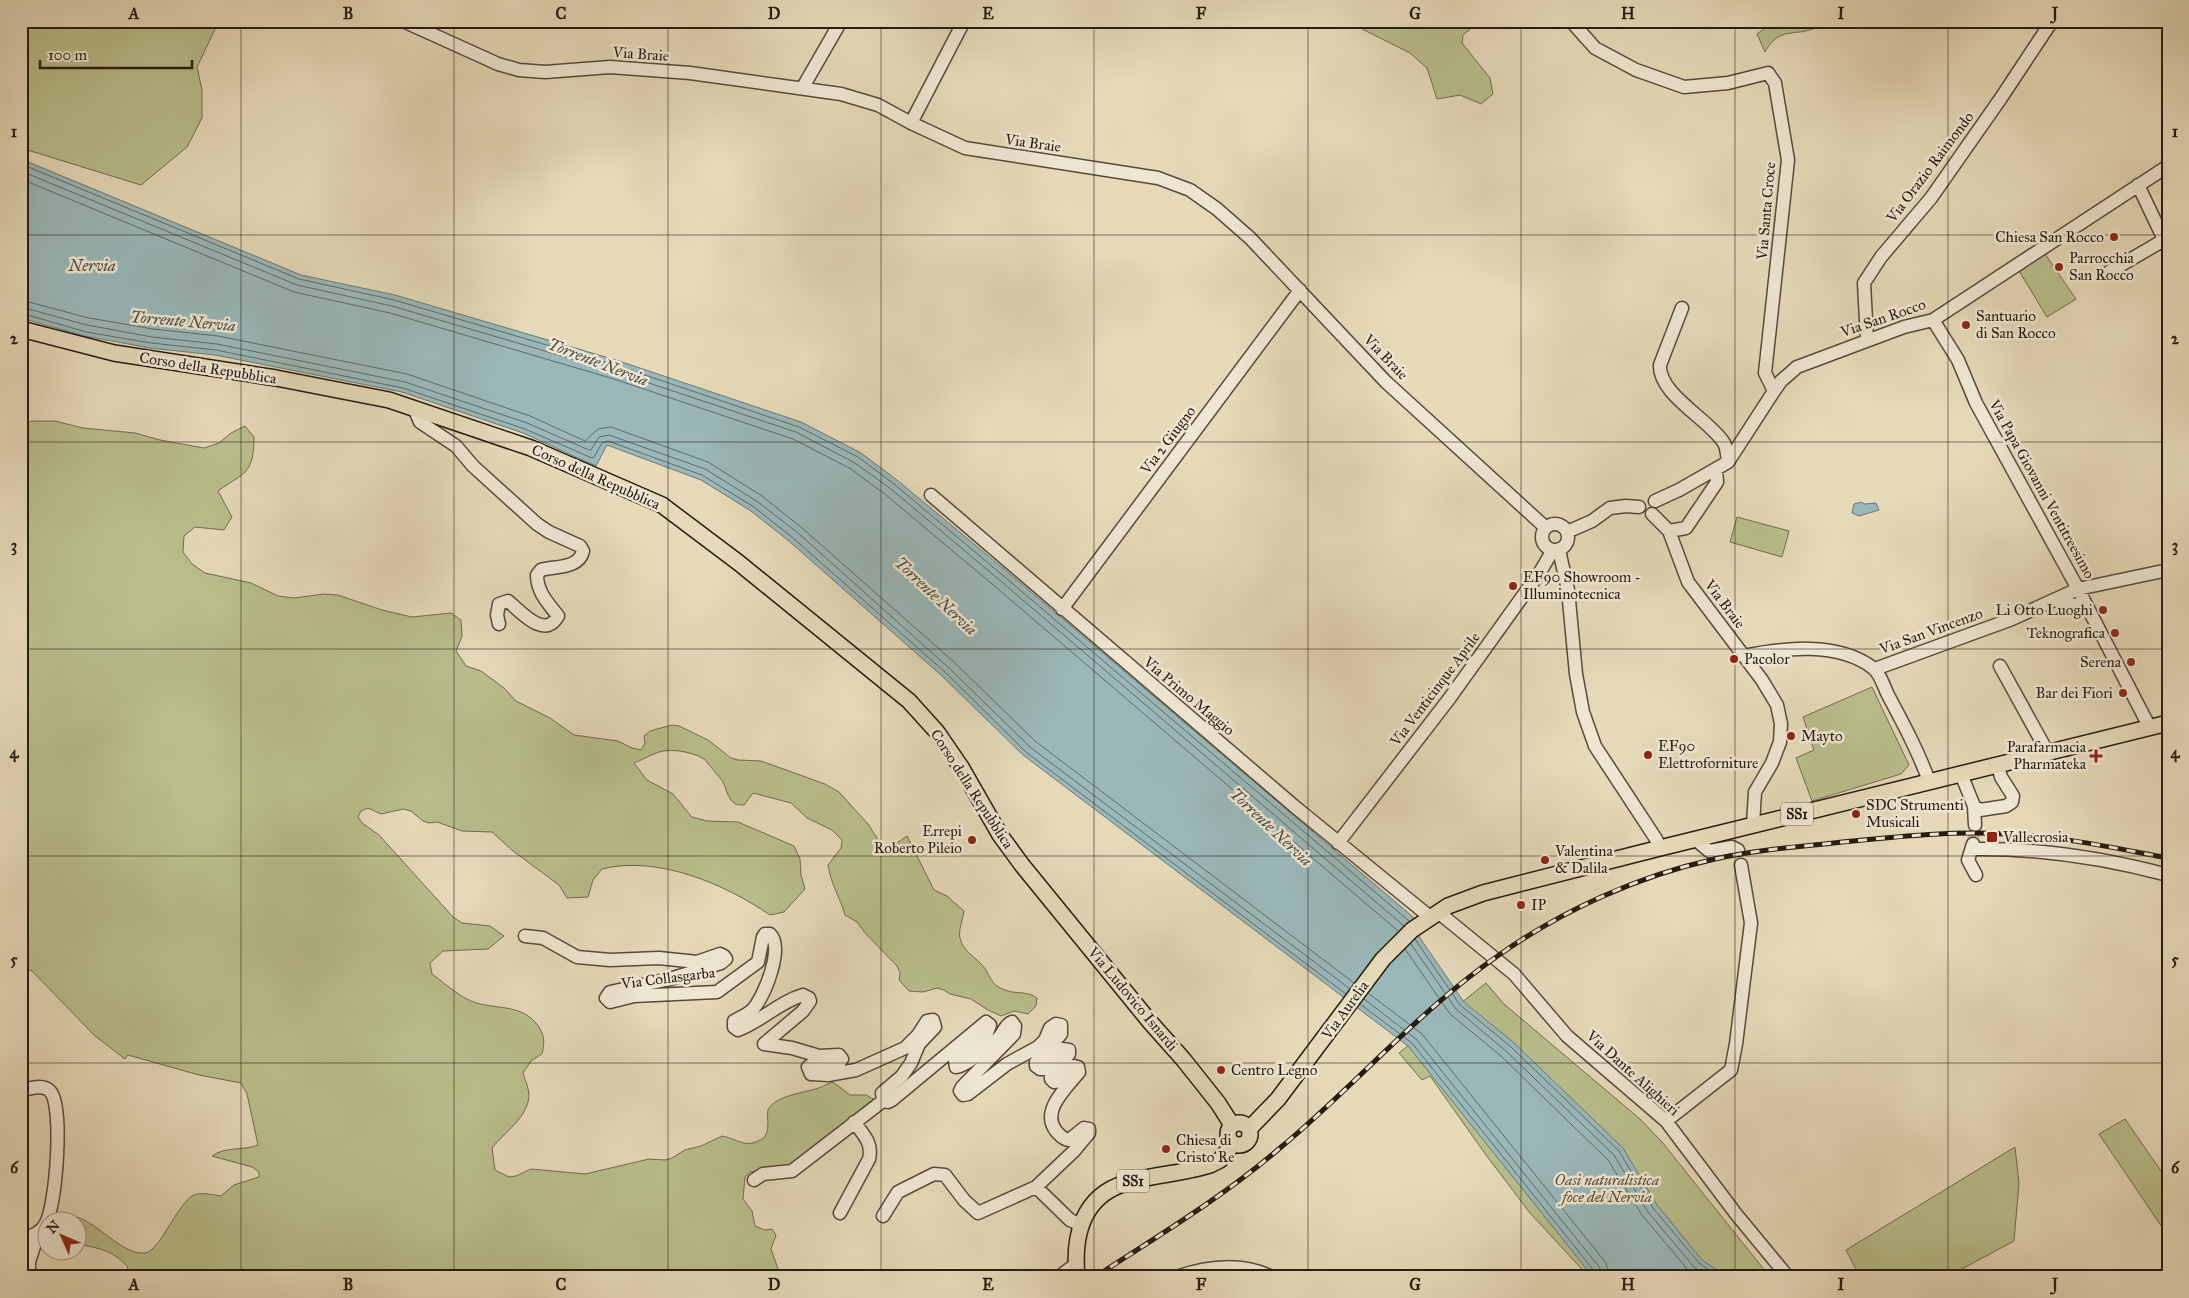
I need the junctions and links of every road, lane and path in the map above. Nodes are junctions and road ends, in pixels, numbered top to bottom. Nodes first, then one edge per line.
1 (403, 21) edge
2 (964, 21) edge
3 (1571, 21) edge
4 (2052, 21) edge
5 (837, 23) edge
6 (803, 87) junction
7 (910, 124) junction
8 (2168, 166) edge
9 (2138, 185) junction
10 (2166, 244) edge
11 (2109, 272) dead end
12 (1300, 290) junction
13 (1682, 308) dead end
14 (1933, 320) junction
15 (21, 328) edge
16 (1868, 340) junction
17 (1774, 392) junction
18 (414, 408) junction
19 (1728, 462) junction
20 (1716, 470) junction
21 (930, 495) dead end
22 (1653, 508) junction
23 (1545, 528) junction
24 (1669, 531) junction
25 (1567, 532) junction
26 (1556, 550) junction
27 (2168, 570) edge
28 (2078, 589) junction
29 (2055, 600) junction
30 (2088, 608) junction
31 (1062, 610) junction
32 (499, 624) dead end
33 (1743, 656) junction
34 (2000, 666) dead end
35 (1875, 669) junction
36 (2168, 723) edge
37 (2150, 728) junction
38 (2048, 753) junction
39 (1998, 766) junction
40 (1961, 774) junction
41 (1929, 781) junction
42 (1974, 806) junction
43 (1976, 824) tunnel mouth
44 (1753, 825) junction
45 (1696, 839) junction
46 (1338, 843) junction
47 (1660, 848) junction
48 (1738, 850) dead end
49 (1741, 864) dead end
50 (1976, 875) dead end
51 (2168, 875) edge
52 (1047, 896) joint
53 (1431, 916) junction
54 (525, 936) dead end
55 (21, 1091) edge
56 (884, 1100) junction
57 (1666, 1120) junction
58 (854, 1122) junction
59 (1240, 1126) junction
60 (754, 1180) dead end
61 (1036, 1187) junction
62 (50, 1210) edge
63 (840, 1212) dead end
64 (883, 1216) dead end
65 (1081, 1225) junction
66 (38, 1231) edge
67 (38, 1234) edge
68 (21, 1239) edge
69 (1076, 1270) edge
70 (29, 1277) edge
71 (1059, 1277) edge
72 (1176, 1277) edge
73 (1272, 1277) edge
74 (1788, 1277) edge

1 - 6 street, Via Braie
2 - 7 street
3 - 17 street, Via Santa Croce
4 - 16 street, Via Orazio Raimondo
5 - 6 street
6 - 7 street, Via Braie
7 - 12 street, Via Braie
8 - 9 street, Via San Rocco
9 - 10 street
9 - 14 street, Via San Rocco
10 - 11 street
12 - 23 street, Via Braie
12 - 31 street, Via 2 Giugno
13 - 19 street
14 - 16 street, Via San Rocco
14 - 28 street, Via Papa Giovanni Ventitreesimo
15 - 18 main road, Corso della Repubblica
16 - 17 street, Via San Rocco
17 - 19 street, Via San Rocco
18 - 32 street
18 - 52 main road, Corso della Repubblica
19 - 20 street, Via San Rocco
20 - 22 street, Via San Rocco
20 - 24 street
21 - 31 street, Via Primo Maggio
22 - 24 street, Via Braie
22 - 25 street, Via Braie
23 - 25 street
23 - 26 street
24 - 33 street, Via Braie
25 - 26 street
26 - 46 street, Via Venticinque Aprile
26 - 47 street
27 - 28 street, Via San Vincenzo
28 - 29 street, Via San Vincenzo
28 - 30 street, Via Papa Giovanni Ventitreesimo
29 - 30 street
29 - 35 street, Via San Vincenzo
30 - 37 street, Via Papa Giovanni Ventitreesimo
31 - 46 street, Via Primo Maggio
33 - 35 street
33 - 44 street, Via Braie
34 - 38 street
35 - 41 street
36 - 37 main road, SS1
37 - 38 main road, SS1
38 - 39 main road, SS1
39 - 40 main road, SS1
39 - 42 street
40 - 41 main road, SS1
40 - 42 street
41 - 44 main road, SS1
42 - 43 street
44 - 45 main road, SS1
45 - 47 main road, SS1
45 - 48 street
46 - 53 street, Via Primo Maggio
47 - 53 main road, SS1
49 - 57 street
50 - 51 street
52 - 59 main road, Via Ludovico Isnardi
53 - 57 street, Via Dante Alighieri
53 - 59 main road, Via Aurelia / SS1
54 - 56 street, Via Collasgarba
55 - 62 street
56 - 58 street, Via Collasgarba
56 - 61 street, Via Collasgarba
57 - 74 street, Via Dante Alighieri
58 - 60 street, Via Collasgarba
58 - 63 street
59 - 65 main road, SS1
61 - 64 street, Via Collasgarba
61 - 65 street
65 - 69 main road, SS1
66 - 68 street
67 - 70 street
69 - 71 street
72 - 73 street

